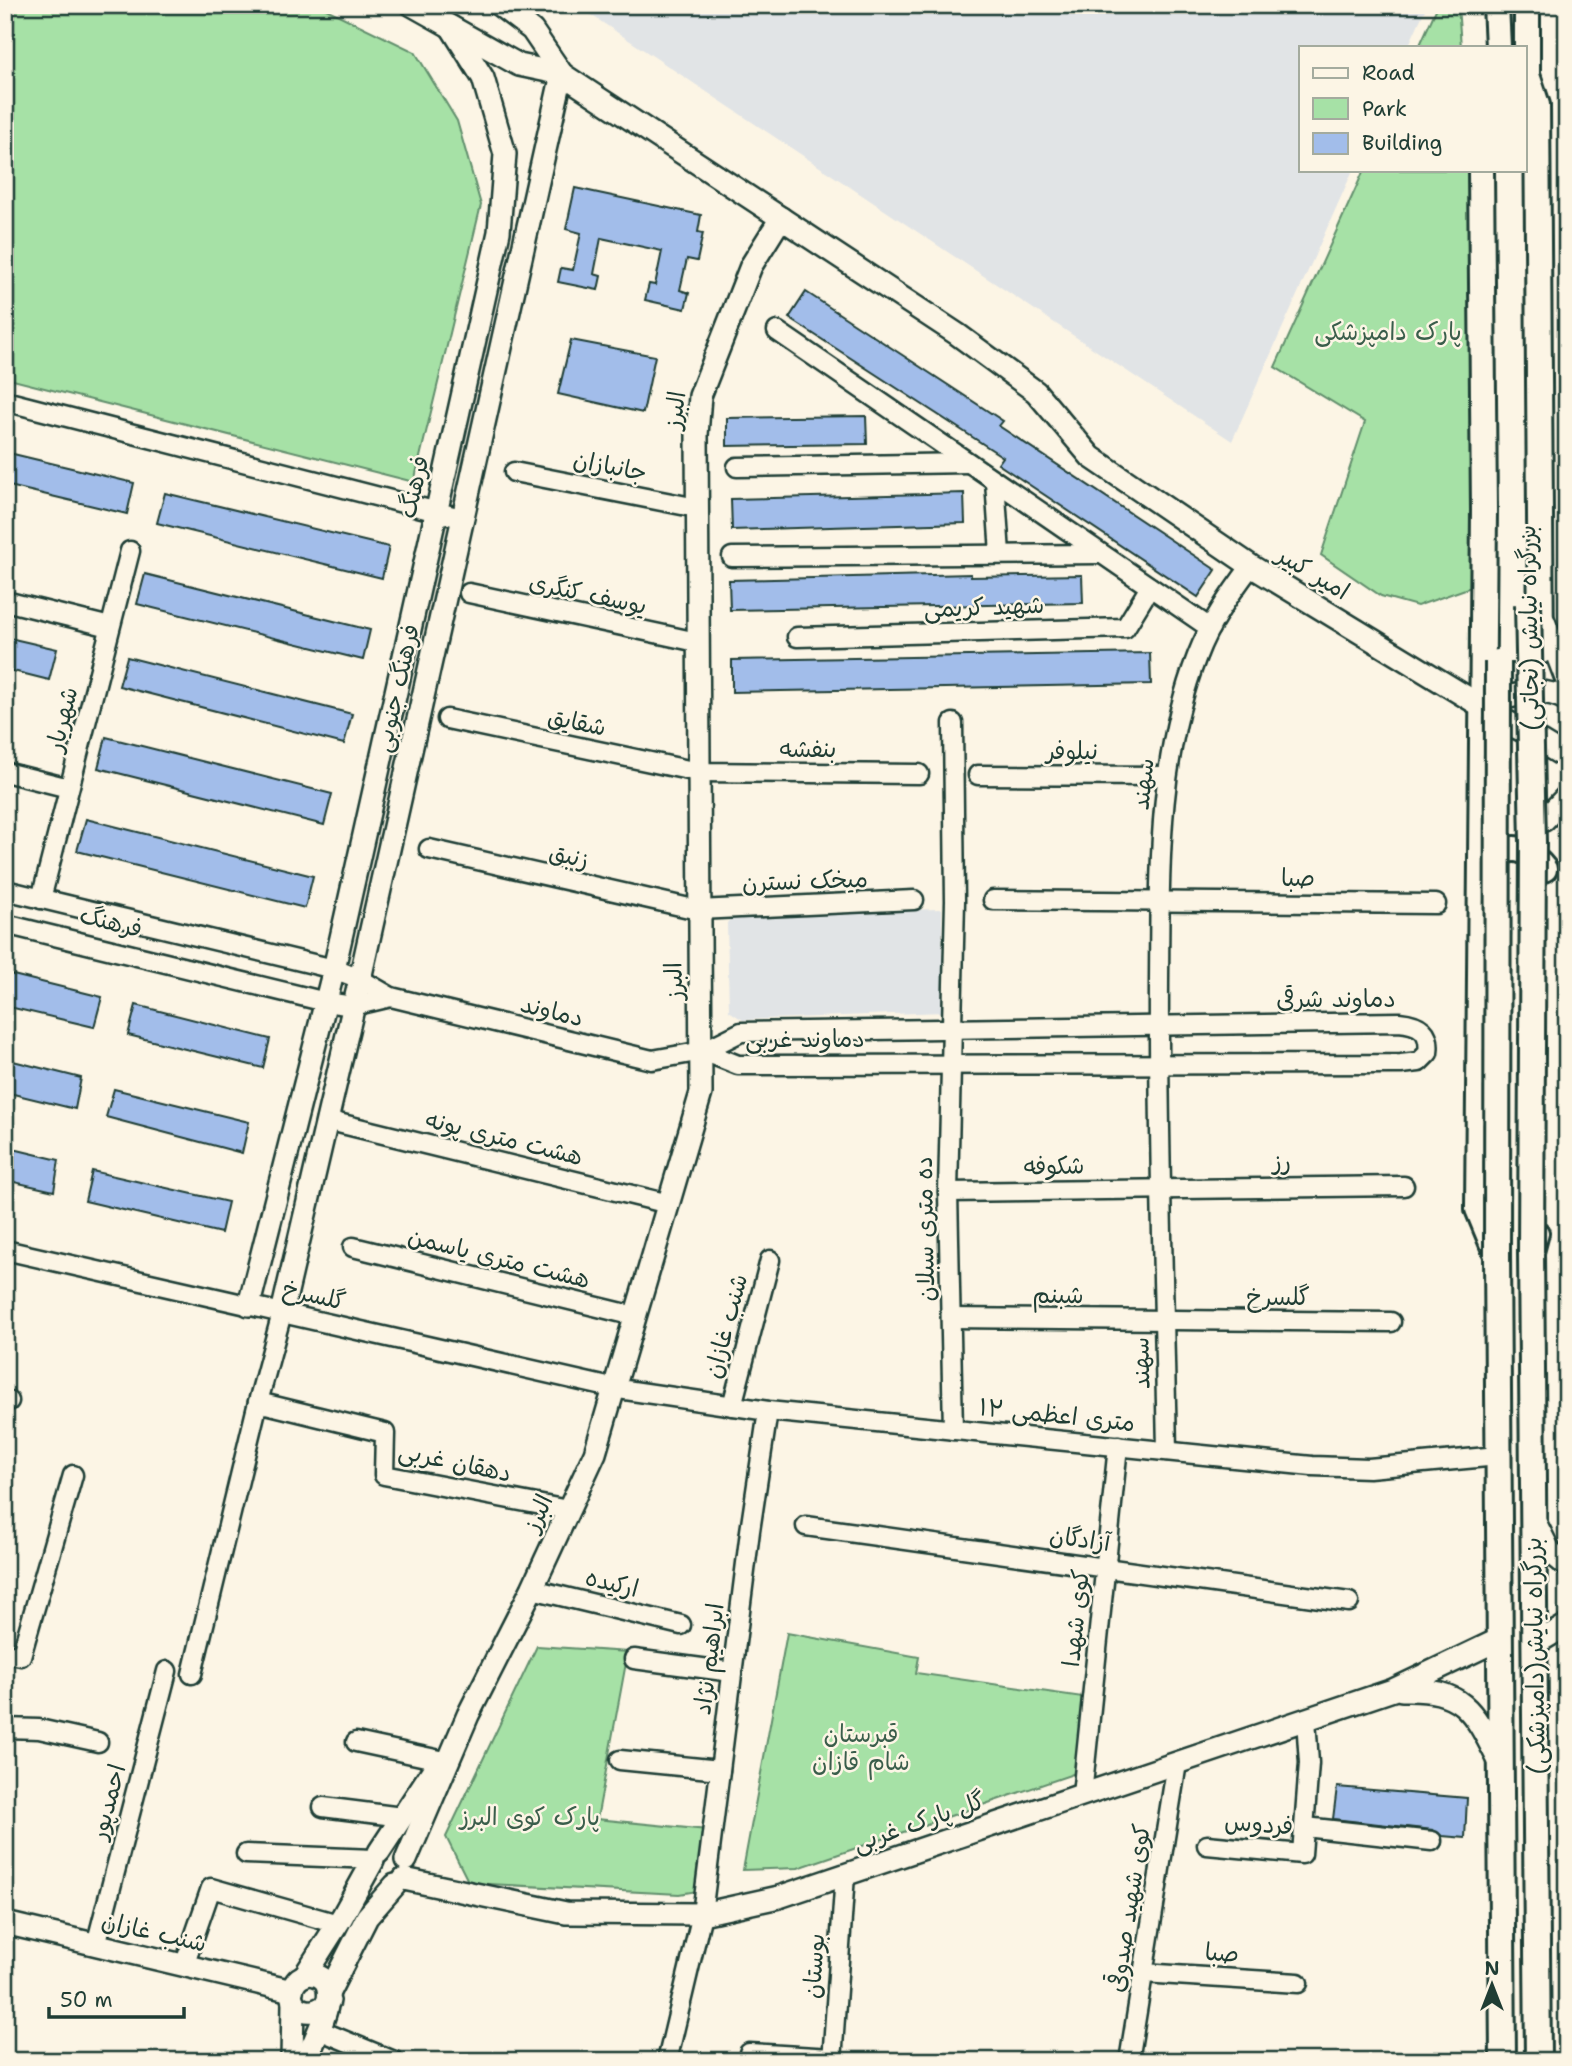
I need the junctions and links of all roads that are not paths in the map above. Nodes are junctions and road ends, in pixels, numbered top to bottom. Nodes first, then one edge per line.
1 (412, 5) edge
2 (499, 5) edge
3 (1496, 5) edge
4 (1527, 5) edge
5 (450, 26) junction
6 (1498, 46) edge
7 (562, 74) junction
8 (1527, 75) junction
9 (1481, 172) edge
10 (1499, 172) edge
11 (781, 218) junction
12 (777, 331) dead end
13 (5, 401) edge
14 (969, 463) junction
15 (737, 467) dead end
16 (514, 472) dead end
17 (995, 481) junction
18 (697, 509) junction
19 (435, 512) junction
20 (461, 518) junction
21 (130, 551) dead end
22 (1000, 554) junction
23 (1101, 554) junction
24 (732, 556) dead end
25 (1251, 566) junction
26 (1150, 587) junction
27 (469, 593) dead end
28 (5, 601) edge
29 (1541, 611) junction
30 (110, 627) junction
31 (1210, 628) junction
32 (797, 637) dead end
33 (697, 642) junction
34 (1567, 681) edge
35 (1541, 692) junction
36 (1567, 700) edge
37 (1483, 707) junction
38 (447, 719) dead end
39 (953, 723) dead end
40 (1542, 742) junction
41 (1567, 758) edge
42 (5, 772) edge
43 (698, 772) junction
44 (919, 774) dead end
45 (978, 775) dead end
46 (1166, 776) junction
47 (69, 788) junction
48 (1567, 796) edge
49 (1544, 820) junction
50 (429, 849) dead end
51 (1544, 869) junction
52 (1482, 877) junction
53 (5, 890) edge
54 (41, 898) junction
55 (914, 900) dead end
56 (993, 900) dead end
57 (1159, 901) junction
58 (1436, 904) dead end
59 (698, 910) junction
60 (5, 924) edge
61 (334, 969) junction
62 (360, 979) junction
63 (391, 997) junction
64 (326, 1002) junction
65 (353, 1006) junction
66 (1158, 1026) junction
67 (952, 1027) junction
68 (703, 1051) junction
69 (950, 1064) junction
70 (1158, 1064) junction
71 (326, 1120) junction
72 (1404, 1186) dead end
73 (1161, 1188) junction
74 (948, 1192) junction
75 (669, 1204) junction
76 (353, 1247) dead end
77 (5, 1250) edge
78 (1531, 1252) junction
79 (1497, 1255) junction
80 (770, 1260) dead end
81 (249, 1305) junction
82 (282, 1313) junction
83 (635, 1316) junction
84 (951, 1318) junction
85 (1165, 1321) junction
86 (1391, 1322) dead end
87 (612, 1388) junction
88 (258, 1402) junction
89 (732, 1406) junction
90 (768, 1411) junction
91 (953, 1430) junction
92 (1118, 1446) junction
93 (1167, 1451) junction
94 (1498, 1455) junction
95 (73, 1475) dead end
96 (568, 1510) junction
97 (1533, 1520) junction
98 (806, 1526) dead end
99 (1567, 1566) edge
100 (1105, 1567) junction
101 (532, 1589) junction
102 (1349, 1602) dead end
103 (681, 1625) dead end
104 (1567, 1625) edge
105 (1500, 1639) junction
106 (1535, 1644) junction
107 (5, 1653) edge
108 (634, 1659) dead end
109 (167, 1671) dead end
110 (732, 1672) junction
111 (192, 1674) dead end
112 (1393, 1690) junction
113 (468, 1715) junction
114 (1306, 1719) junction
115 (5, 1728) edge
116 (98, 1742) dead end
117 (356, 1742) dead end
118 (440, 1760) junction
119 (620, 1760) dead end
120 (1177, 1763) junction
121 (1500, 1763) junction
122 (720, 1770) junction
123 (1082, 1795) junction
124 (323, 1807) dead end
125 (402, 1817) junction
126 (1305, 1827) junction
127 (1432, 1841) dead end
128 (1207, 1845) dead end
129 (246, 1854) dead end
130 (375, 1857) junction
131 (403, 1873) junction
132 (845, 1875) junction
133 (702, 1914) junction
134 (5, 1923) edge
135 (338, 1924) junction
136 (96, 1945) junction
137 (184, 1966) junction
138 (1143, 1973) junction
139 (1298, 1983) dead end
140 (297, 1989) junction
141 (329, 1996) junction
142 (318, 2030) junction
143 (749, 2053) dead end
144 (832, 2059) edge
145 (292, 2061) edge
146 (305, 2061) edge
147 (394, 2061) edge
148 (667, 2061) edge
149 (1129, 2061) edge
150 (1503, 2061) edge
151 (1538, 2061) edge

1 - 5 main road
2 - 7 main road
3 - 6 highway
4 - 8 highway, بزرگراه نیایش (نجاتی)
5 - 7 main road
5 - 19 main road, فرهنگ
7 - 11 main road, امیر کبیر
7 - 20 main road, فرهنگ جنوبی
8 - 29 highway
8 - 78 highway, بزرگراه نیایش (نجاتی), bridge
9 - 37 highway
10 - 79 highway, بزرگراه نیایش (نجاتی), bridge
11 - 18 main road, البرز
11 - 25 main road, امیر کبیر
12 - 14 street
13 - 19 street
14 - 15 street
14 - 17 street
16 - 18 street, جانبازان
17 - 22 street
17 - 23 street
18 - 33 main road, البرز
19 - 20 street
19 - 61 main road, فرهنگ
20 - 62 main road, فرهنگ جنوبی
21 - 30 street, شهریار
22 - 23 street
22 - 24 street
23 - 26 street
25 - 31 street, سهند
25 - 37 main road, امیر کبیر
26 - 31 street
26 - 32 street, شهید کریمی
27 - 33 street, یوسف کنگری
28 - 30 street
29 - 34 main road
29 - 35 highway
30 - 47 street, شهریار
31 - 46 street, سهند
33 - 43 main road, البرز
35 - 36 main road
35 - 37 main road
35 - 40 highway
37 - 40 main road, امیر کبیر
37 - 52 highway
38 - 43 street, شقایق
39 - 67 street, ده متری سبلان
40 - 41 main road, امیر کبیر
40 - 49 highway
42 - 47 street
43 - 44 street, بنفشه
43 - 59 main road, البرز
45 - 46 street, نیلوفر
46 - 57 street, سهند
47 - 54 street, شهریار
48 - 49 main road
49 - 51 highway
50 - 59 street, زنبق
51 - 52 highway
51 - 78 highway
52 - 79 highway
53 - 54 street, فرهنگ
54 - 61 street, فرهنگ
55 - 59 street, میخک نسترن
56 - 57 street
57 - 58 street, صبا
57 - 66 street, سهند
59 - 68 main road, البرز
60 - 64 street, فرهنگ
61 - 62 street, فرهنگ
61 - 64 main road, فرهنگ
62 - 63 street, فرهنگ
62 - 65 main road, فرهنگ جنوبی
63 - 65 street, فرهنگ
63 - 68 street, دماوند
64 - 65 street, فرهنگ
64 - 81 main road, فرهنگ
65 - 71 main road, فرهنگ جنوبی
66 - 67 street, دماوند غربی
66 - 70 street, سهند
66 - 70 street, دماوند شرقی
67 - 68 street, دماوند غربی
67 - 69 street, ده متری سبلان
68 - 69 street, دماوند غربی
68 - 75 main road, البرز
69 - 70 street, دماوند غربی
69 - 74 street, ده متری سبلان
70 - 73 street, سهند
71 - 75 street, هشت متری پونه
71 - 82 main road, فرهنگ جنوبی
72 - 73 street, رز
73 - 74 street, شکوفه
73 - 85 street, سهند
74 - 84 street, ده متری سبلان
75 - 83 main road, البرز
76 - 83 street, هشت متری یاسمن
77 - 81 street, گلسرخ
78 - 97 highway, بزرگراه نیایش(دامپزشکی)
79 - 94 highway, بزرگراه نیایش(دامپزشکی)
80 - 89 street, شنب غازان
81 - 82 street, گلسرخ
82 - 87 street, گلسرخ
82 - 88 street
83 - 87 main road, البرز
84 - 85 street, شبنم
84 - 91 street, ده متری سبلان
85 - 86 street, گلسرخ
85 - 93 street, سهند
87 - 89 street, ۱۲ متری اعظمی
87 - 96 main road, البرز
88 - 96 street, دهقان غربی
88 - 111 street
89 - 90 street, ۱۲ متری اعظمی
90 - 91 street, ۱۲ متری اعظمی
90 - 110 street, ابراهیم نژاد
91 - 92 street, ۱۲ متری اعظمی
92 - 93 street, ۱۲ متری اعظمی
92 - 100 street, کوی شهدا
93 - 94 street, ۱۲ متری اعظمی
94 - 105 highway, بزرگراه نیایش(دامپزشکی)
95 - 107 street
96 - 101 main road, البرز
97 - 99 main road
97 - 106 highway, بزرگراه نیایش(دامپزشکی)
98 - 100 street, آزادگان
100 - 102 street, آزادگان
100 - 123 street, کوی شهدا
101 - 103 street, ارکیده
101 - 113 main road, البرز
104 - 106 main road
105 - 112 main road
105 - 121 highway, بزرگراه نیایش(دامپزشکی)
106 - 151 highway, بزرگراه نیایش(دامپزشکی)
108 - 110 street
109 - 136 street, احمدپور
110 - 122 street, ابراهیم نژاد
112 - 114 main road, گل پارک غربی
112 - 121 main road
113 - 118 main road, البرز
113 - 131 main road, البرز
114 - 120 main road, گل پارک غربی
114 - 126 street, فردوس
115 - 116 street
117 - 118 street
118 - 125 main road, البرز
119 - 122 street
120 - 123 main road, گل پارک غربی
120 - 138 street, کوی شهید صدوقی
121 - 150 highway, بزرگراه نیایش(دامپزشکی)
122 - 133 street, ابراهیم نژاد
123 - 132 main road, گل پارک غربی
124 - 125 street
125 - 130 main road, البرز
126 - 127 street
126 - 128 street, فردوس
129 - 130 street
130 - 131 main road
130 - 131 main road
130 - 135 main road, البرز
131 - 133 main road, گل پارک غربی
131 - 141 main road, البرز
132 - 133 main road, گل پارک غربی
132 - 144 street, بوستان
133 - 148 street, ابراهیم نژاد
134 - 136 main road, شنب غازان
135 - 137 street
135 - 140 main road, البرز
136 - 137 main road, شنب غازان
137 - 140 main road, شنب غازان
138 - 139 street, صبا
138 - 149 street, کوی شهید صدوقی
140 - 141 main road
140 - 141 main road
140 - 145 main road
141 - 142 main road, البرز
142 - 146 main road, البرز
142 - 147 street
143 - 144 street

